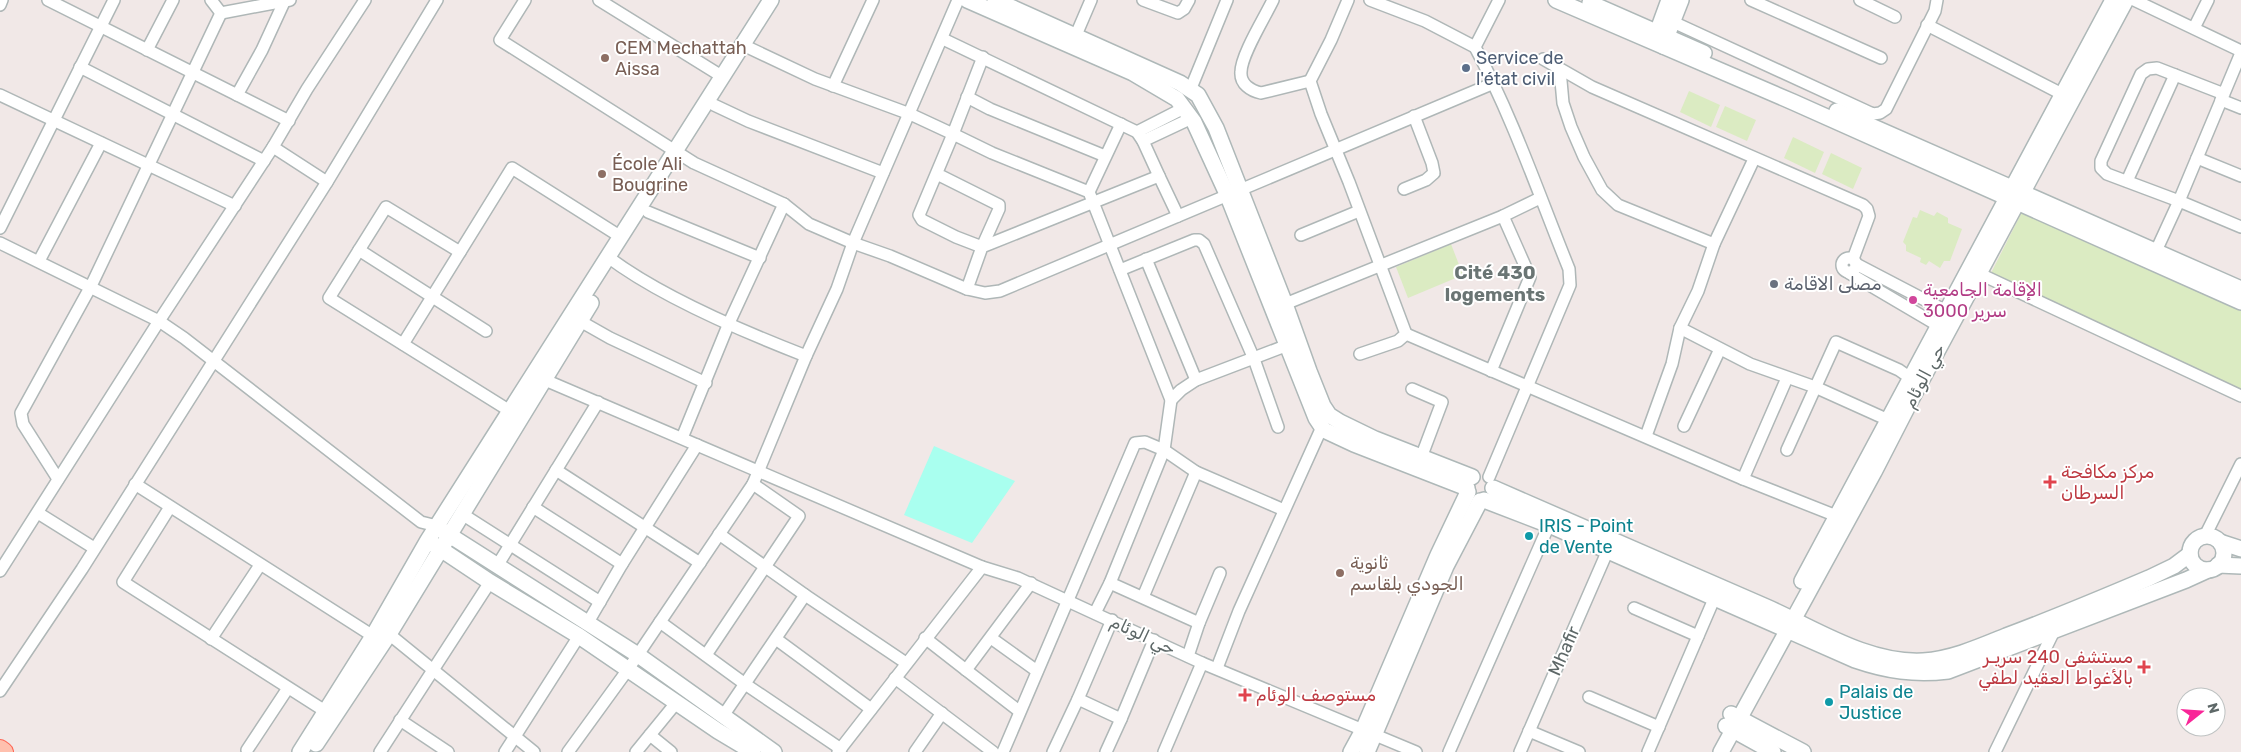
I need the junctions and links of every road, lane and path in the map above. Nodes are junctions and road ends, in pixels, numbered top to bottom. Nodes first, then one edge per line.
1 (2, 0) edge
2 (114, 0) edge
3 (173, 0) edge
4 (211, 0) edge
5 (287, 0) edge
6 (365, 0) edge
7 (436, 0) edge
8 (525, 0) edge
9 (599, 0) edge
10 (770, 0) edge
11 (780, 0) edge
12 (873, 0) edge
13 (958, 0) edge
14 (967, 0) edge
15 (995, 0) edge
16 (1092, 0) edge
17 (1143, 0) edge
18 (1189, 0) edge
19 (1227, 0) edge
20 (1273, 0) edge
21 (1348, 0) edge
22 (1370, 0) edge
23 (1499, 0) edge
24 (1556, 0) edge
25 (1582, 0) edge
26 (1669, 0) edge
27 (1681, 0) edge
28 (1750, 0) edge
29 (1860, 0) edge
30 (1937, 0) edge
31 (2112, 0) edge
32 (2126, 0) edge
33 (2134, 0) edge
34 (2208, 0) edge
35 (55, 1) edge
36 (0, 4) edge
37 (221, 13) junction
38 (1895, 17) dead end
39 (1673, 22) junction
40 (1927, 25) junction
41 (100, 27) junction
42 (2194, 28) junction
43 (1076, 35) junction
44 (943, 39) junction
45 (1660, 40) junction
46 (746, 47) junction
47 (1475, 47) junction
48 (147, 50) junction
49 (2241, 52) edge
50 (983, 57) junction
51 (1881, 58) dead end
52 (1543, 59) dead end
53 (80, 67) junction
54 (1560, 70) junction
55 (192, 73) junction
56 (2175, 75) junction
57 (723, 78) junction
58 (1310, 81) junction
59 (1494, 83) junction
60 (833, 86) junction
61 (1191, 88) junction
62 (2062, 94) junction
63 (0, 95) edge
64 (236, 95) junction
65 (967, 97) junction
66 (2223, 97) junction
67 (714, 105) junction
68 (2241, 108) edge
69 (1188, 113) junction
70 (172, 114) junction
71 (910, 114) junction
72 (1414, 116) junction
73 (54, 120) junction
74 (289, 121) junction
75 (1121, 124) junction
76 (953, 134) junction
77 (1140, 136) junction
78 (101, 143) junction
79 (273, 147) junction
80 (1336, 150) junction
81 (680, 153) junction
82 (1105, 156) junction
83 (2198, 158) junction
84 (1754, 159) junction
85 (264, 161) junction
86 (149, 165) junction
87 (883, 173) junction
88 (937, 174) junction
89 (1159, 176) junction
90 (2241, 176) edge
91 (327, 182) junction
92 (2127, 182) junction
93 (1404, 189) dead end
94 (1234, 192) junction
95 (2014, 195) junction
96 (1091, 197) junction
97 (1540, 198) junction
98 (2179, 201) junction
99 (784, 204) junction
100 (235, 206) junction
101 (1359, 211) junction
102 (648, 212) junction
103 (1178, 216) junction
104 (1503, 216) junction
105 (2241, 227) edge
106 (0, 228) edge
107 (1301, 235) dead end
108 (621, 237) junction
109 (0, 243) edge
110 (853, 243) junction
111 (1714, 244) junction
112 (1109, 246) junction
113 (982, 247) junction
114 (359, 250) junction
115 (2156, 251) junction
116 (460, 252) junction
117 (760, 258) junction
118 (1146, 259) junction
119 (612, 260) junction
120 (40, 261) junction
121 (1853, 265) junction
122 (1380, 267) junction
123 (1120, 270) junction
124 (1980, 274) junction
125 (91, 286) junction
126 (967, 289) junction
127 (2241, 289) edge
128 (433, 297) junction
129 (2241, 302) edge
130 (1285, 304) junction
131 (1946, 310) junction
132 (159, 321) junction
133 (580, 321) junction
134 (729, 323) junction
135 (1939, 326) junction
136 (1680, 328) junction
137 (486, 331) dead end
138 (1406, 334) junction
139 (1292, 343) junction
140 (403, 344) junction
141 (1720, 349) junction
142 (1360, 354) dead end
143 (806, 356) junction
144 (1254, 359) junction
145 (213, 361) junction
146 (1491, 371) junction
147 (538, 377) junction
148 (1787, 378) junction
149 (1196, 380) junction
150 (1915, 382) junction
151 (706, 383) junction
152 (1526, 385) junction
153 (1815, 387) junction
154 (1412, 389) dead end
155 (2241, 396) edge
156 (1171, 400) junction
157 (598, 402) junction
158 (510, 411) junction
159 (1894, 422) junction
160 (1684, 426) dead end
161 (1278, 427) dead end
162 (1322, 427) junction
163 (1646, 436) junction
164 (682, 438) junction
165 (697, 445) junction
166 (1164, 450) junction
167 (1787, 450) dead end
168 (1419, 462) junction
169 (2241, 464) edge
170 (556, 470) junction
171 (759, 471) junction
172 (1196, 472) junction
173 (58, 479) junction
174 (1743, 479) junction
175 (1491, 482) junction
176 (135, 484) junction
177 (753, 484) junction
178 (1474, 492) junction
179 (170, 507) junction
180 (533, 507) junction
181 (1284, 510) junction
182 (38, 512) junction
183 (462, 514) junction
184 (1842, 518) junction
185 (421, 522) junction
186 (1550, 525) junction
187 (437, 526) junction
188 (647, 527) junction
189 (720, 534) junction
190 (449, 536) junction
191 (2212, 539) junction
192 (434, 544) junction
193 (510, 545) junction
194 (94, 548) junction
195 (2241, 548) edge
196 (1608, 550) junction
197 (2190, 554) junction
198 (700, 563) junction
199 (622, 564) junction
200 (260, 565) junction
201 (497, 566) junction
202 (2241, 566) edge
203 (764, 567) junction
204 (982, 567) junction
205 (2213, 568) junction
206 (0, 571) edge
207 (1220, 572) dead end
208 (490, 582) junction
209 (1031, 583) junction
210 (1110, 583) junction
211 (805, 595) junction
212 (1143, 597) junction
213 (1714, 599) junction
214 (1069, 600) junction
215 (600, 602) junction
216 (1634, 608) dead end
217 (1095, 613) junction
218 (1112, 620) junction
219 (660, 622) junction
220 (1199, 622) junction
221 (1786, 622) junction
222 (583, 630) junction
223 (2054, 631) junction
224 (380, 632) junction
225 (1698, 636) junction
226 (925, 638) junction
227 (991, 638) junction
228 (211, 639) junction
229 (776, 639) junction
230 (1154, 640) junction
231 (638, 654) junction
232 (706, 655) junction
233 (1188, 656) junction
234 (906, 663) junction
235 (1202, 663) junction
236 (629, 668) junction
237 (1217, 668) junction
238 (966, 670) junction
239 (432, 671) junction
240 (1037, 671) junction
241 (895, 678) junction
242 (745, 684) junction
243 (288, 688) junction
244 (0, 691) edge
245 (1588, 697) dead end
246 (1078, 699) junction
247 (676, 702) junction
248 (871, 709) junction
249 (325, 711) junction
250 (1019, 711) junction
251 (942, 713) junction
252 (723, 716) junction
253 (1121, 719) junction
254 (400, 720) junction
255 (1732, 721) junction
256 (1659, 727) junction
257 (1529, 730) junction
258 (1369, 732) junction
259 (650, 735) junction
260 (515, 737) junction
261 (0, 749) edge
262 (247, 750) dead end
263 (840, 751) edge
264 (4, 752) edge
265 (300, 752) edge
266 (311, 752) edge
267 (380, 752) edge
268 (448, 752) edge
269 (505, 752) edge
270 (534, 752) edge
271 (568, 752) edge
272 (636, 752) edge
273 (671, 752) edge
274 (753, 752) edge
275 (774, 752) edge
276 (915, 752) edge
277 (993, 752) edge
278 (1003, 752) edge
279 (1053, 752) edge
280 (1106, 752) edge
281 (1164, 752) edge
282 (1351, 752) edge
283 (1367, 752) edge
284 (1416, 752) edge
285 (1449, 752) edge
286 (1520, 752) edge
287 (1579, 752) edge
288 (1648, 752) edge
289 (1710, 752) edge
290 (1721, 752) edge
291 (1774, 752) edge
292 (1803, 752) edge
293 (1995, 752) edge

1 - 36 street
2 - 41 street
3 - 48 street
4 - 37 street
5 - 37 street
5 - 64 street
6 - 74 street
7 - 91 street
8 - 81 street
9 - 57 street
10 - 46 street
11 - 46 street
12 - 60 street
13 - 44 street
14 - 69 street
15 - 43 street
16 - 43 street
17 - 18 street
19 - 61 street
20 - 58 street
21 - 58 street
22 - 47 street
23 - 47 street
24 - 45 street
25 - 45 street
26 - 45 street
27 - 39 street
28 - 51 street
29 - 38 street
30 - 40 street
31 - 62 street, حي الوئام
32 - 95 street, حي الوئام
33 - 42 street
34 - 42 street
35 - 41 street
37 - 55 street
39 - 40 street
39 - 45 street
40 - 62 street
41 - 48 street
41 - 53 street
42 - 49 street
43 - 61 street
44 - 50 street
44 - 71 street
45 - 95 street
46 - 57 street
46 - 60 street
46 - 67 street
47 - 59 street
48 - 55 street
49 - 66 street
50 - 65 street
50 - 75 street
52 - 54 street
53 - 70 street
53 - 73 street
54 - 84 street
54 - 111 street
55 - 64 street
55 - 70 street
56 - 66 street
56 - 92 street
56 - 92 street
57 - 81 street
58 - 80 street
59 - 72 street
59 - 97 street
60 - 71 street
61 - 94 street
62 - 95 street, حي الوئام
63 - 73 street
64 - 74 street
65 - 76 street
65 - 82 street
66 - 68 street
66 - 83 street
67 - 81 street
67 - 87 street
69 - 77 street
69 - 94 street
70 - 85 street
70 - 86 street
71 - 76 street
71 - 87 street
72 - 80 street
72 - 93 street
73 - 78 street
73 - 106 street
74 - 79 street
75 - 77 street
75 - 82 street
76 - 88 street
76 - 96 street
77 - 89 street
78 - 86 street
78 - 120 street
79 - 85 street
79 - 91 street
80 - 94 street
80 - 101 street
81 - 99 street
81 - 102 street
81 - 108 street
82 - 96 street
83 - 90 street
83 - 98 street
84 - 111 street
84 - 121 street
85 - 100 street
86 - 100 street
86 - 125 street
87 - 110 street
88 - 113 street
88 - 113 street
89 - 96 street
89 - 103 street
91 - 145 street
92 - 98 street
94 - 103 street
94 - 130 street
94 - 139 street
95 - 115 street
95 - 124 street, حي الوئام
95 - 129 street
95 - 131 street, حي الوئام
96 - 112 street
96 - 113 street
97 - 104 street
97 - 152 street
98 - 105 street
98 - 115 street
99 - 110 street
99 - 117 street
100 - 132 street
101 - 107 street
101 - 122 street
102 - 117 street
102 - 119 street
103 - 112 street
104 - 122 street
104 - 146 street
108 - 116 street
108 - 119 street
109 - 120 street
110 - 126 street
110 - 143 street
111 - 136 street
112 - 123 street
112 - 126 street
113 - 126 street
114 - 116 street
114 - 128 street
114 - 140 street
115 - 127 street
116 - 128 street
117 - 134 street
118 - 123 street
118 - 144 street
118 - 149 street
119 - 133 street
119 - 134 street
119 - 147 street
120 - 125 street
121 - 131 street
121 - 135 street
122 - 130 street
122 - 138 street
123 - 156 street
124 - 150 street, حي الوئام
124 - 155 street
125 - 132 street
125 - 173 street
128 - 137 street
128 - 140 street
130 - 139 street
131 - 135 street, حي الوئام
132 - 145 street
132 - 173 street
133 - 147 street
133 - 151 street
134 - 143 street
134 - 151 street
135 - 150 street, حي الوئام
136 - 141 street
136 - 163 street
138 - 142 street
138 - 146 street
139 - 144 street
139 - 162 street
139 - 168 street
140 - 158 street
141 - 148 street
141 - 160 street
143 - 171 street
144 - 149 street
144 - 161 street
145 - 176 street
145 - 185 street
146 - 152 street
147 - 157 street, حي الوئام
147 - 158 street
147 - 183 street
148 - 153 street
148 - 174 street
149 - 156 street
150 - 153 street
150 - 159 street, حي الوئام
151 - 164 street
152 - 163 street
152 - 175 street
153 - 159 street
153 - 167 street
154 - 168 street
156 - 166 street
157 - 164 street, حي الوئام
157 - 170 street
158 - 187 street
159 - 184 street, حي الوئام
162 - 168 street
162 - 181 street
163 - 174 street
164 - 165 street, حي الوئام
165 - 171 street, حي الوئام
165 - 188 street
166 - 172 street
166 - 210 street
166 - 214 street
168 - 178 street
169 - 191 street
170 - 180 street
170 - 188 street
171 - 177 street
171 - 204 street, حي الوئام
172 - 181 street
172 - 212 street
173 - 182 street
174 - 184 street
175 - 178 street
175 - 178 street
175 - 221 street
176 - 179 street
176 - 194 street
177 - 189 street
177 - 203 street
178 - 186 street
178 - 258 street
179 - 200 street
179 - 228 street
180 - 193 street
180 - 199 street
181 - 237 street
182 - 194 street
182 - 206 street
183 - 190 street
183 - 193 street
184 - 221 street, حي الوئام
185 - 187 street
185 - 192 street
186 - 196 street
186 - 285 street
187 - 190 street
187 - 192 street
188 - 198 street
188 - 199 street
189 - 198 street
189 - 203 street
190 - 192 street
190 - 201 street
191 - 195 street
191 - 197 street
191 - 205 street
192 - 208 street
192 - 224 street
193 - 201 street
193 - 215 street
194 - 244 street
196 - 213 street
196 - 257 street, Mhafir
197 - 205 street
197 - 221 street
198 - 219 street
199 - 215 street
200 - 224 street
200 - 228 street
201 - 222 street
202 - 205 street
203 - 211 street
203 - 232 street
204 - 209 street, حي الوئام
204 - 226 street
205 - 223 street
207 - 220 street
208 - 222 street
208 - 239 street
209 - 214 street, حي الوئام
209 - 227 street
210 - 212 street
210 - 217 street
211 - 229 street
211 - 234 street
212 - 220 street
213 - 221 street
213 - 225 street
214 - 217 street, حي الوئام
214 - 240 street
215 - 222 street
216 - 225 street
217 - 218 street, حي الوئام
218 - 230 street, حي الوئام
218 - 246 street
219 - 231 street
219 - 232 street
220 - 233 street
221 - 223 street
221 - 255 street, حي الوئام
222 - 231 street
222 - 236 street
222 - 260 street
223 - 293 street
224 - 239 street
224 - 249 street
224 - 266 street
225 - 256 street
226 - 234 street
226 - 238 street
227 - 238 street
227 - 240 street
228 - 243 street
229 - 242 street
229 - 248 street
230 - 233 street, حي الوئام
230 - 253 street
231 - 236 street
231 - 252 street
232 - 242 street
233 - 235 street, حي الوئام
234 - 241 street
235 - 237 street, حي الوئام
235 - 281 street
236 - 247 street
236 - 271 street
237 - 258 street, حي الوئام
238 - 250 street
239 - 254 street
239 - 260 street
240 - 250 street
241 - 248 street
241 - 251 street
242 - 252 street
242 - 263 street
243 - 249 street
243 - 262 street
245 - 256 street
246 - 253 street
246 - 279 street
247 - 259 street
247 - 274 street
248 - 263 street
249 - 265 street
250 - 278 street
251 - 276 street
251 - 277 street
252 - 275 street
253 - 280 street
254 - 267 street
254 - 268 street
255 - 289 street, حي الوئام
255 - 290 street, حي الوئام
255 - 291 street
255 - 292 street
256 - 288 street
257 - 286 street, Mhafir
257 - 287 street
258 - 282 street
258 - 283 street
258 - 284 street, حي الوئام
259 - 272 street
259 - 273 street
260 - 269 street
260 - 270 street
261 - 264 main road

